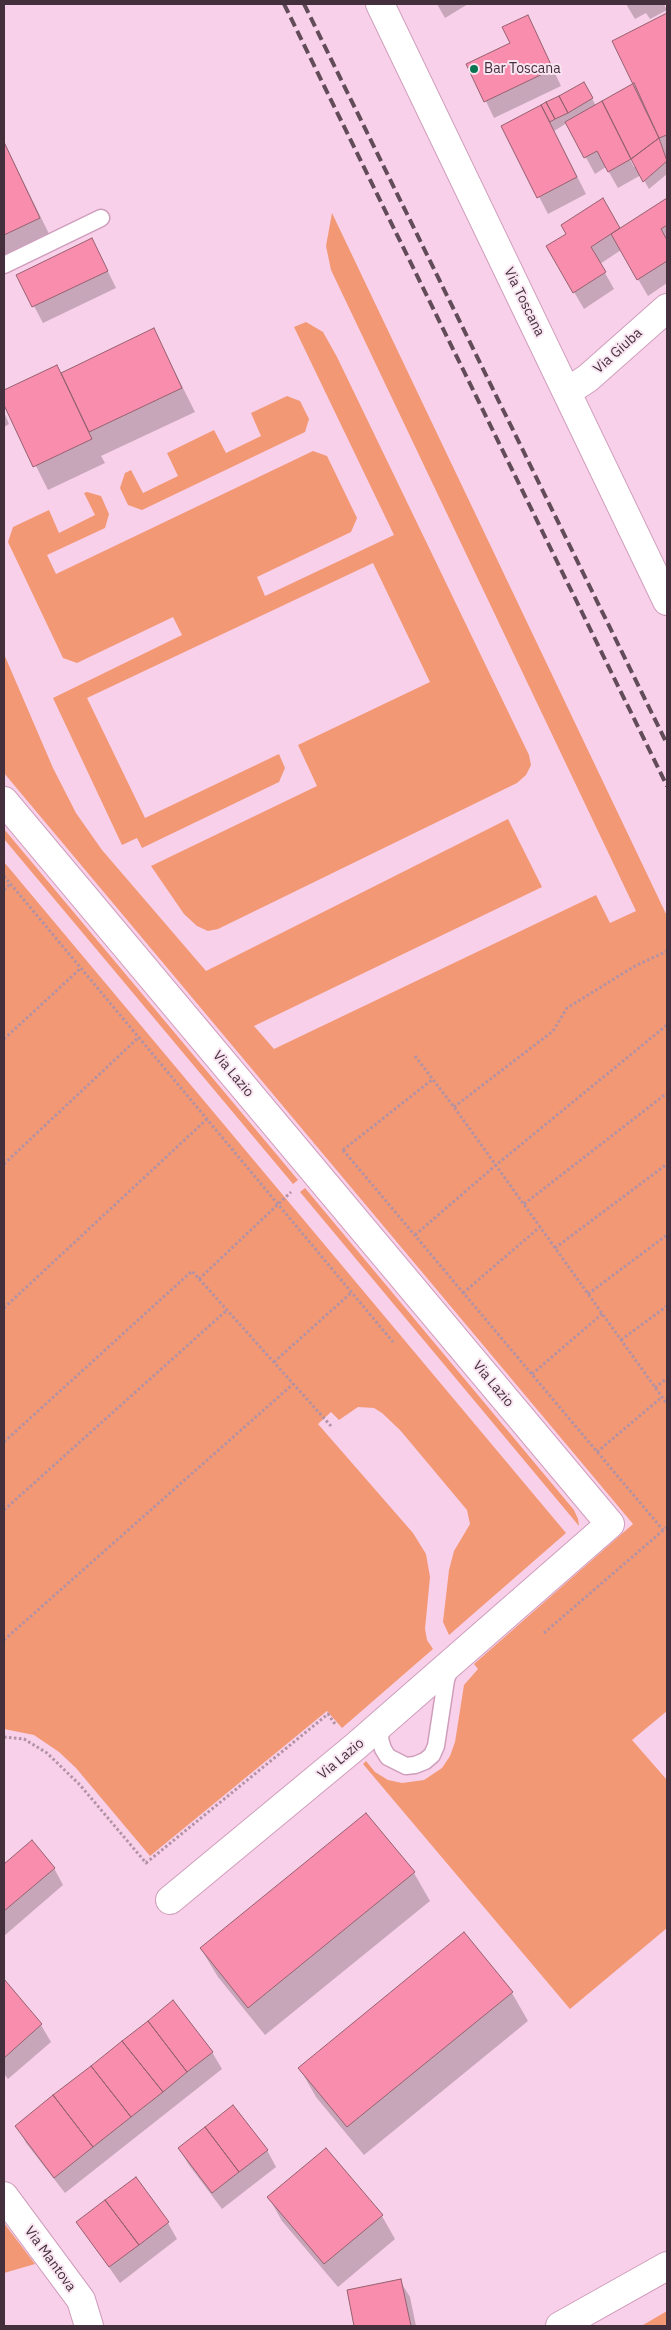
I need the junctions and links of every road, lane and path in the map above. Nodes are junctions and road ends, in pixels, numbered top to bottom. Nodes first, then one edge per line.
1 (380, 4) edge
2 (101, 218) dead end
3 (4, 265) edge
4 (667, 308) edge
5 (567, 392) junction
6 (667, 601) edge
7 (4, 800) edge
8 (4, 876) edge
9 (10, 884) junction
10 (4, 890) edge
11 (667, 951) edge
12 (80, 968) junction
13 (667, 1025) edge
14 (139, 1037) junction
15 (4, 1039) edge
16 (415, 1056) dead end
17 (433, 1079) junction
18 (667, 1093) edge
19 (454, 1107) junction
20 (207, 1119) junction
21 (343, 1150) junction
22 (336, 1156) dead end
23 (4, 1164) edge
24 (667, 1164) edge
25 (496, 1165) junction
26 (290, 1193) dead end
27 (278, 1204) junction
28 (524, 1204) junction
29 (540, 1227) junction
30 (415, 1235) junction
31 (667, 1235) edge
32 (555, 1248) junction
33 (199, 1279) junction
34 (352, 1292) junction
35 (463, 1293) junction
36 (588, 1294) junction
37 (667, 1306) edge
38 (4, 1308) edge
39 (227, 1310) junction
40 (602, 1314) junction
41 (621, 1340) junction
42 (394, 1342) dead end
43 (274, 1362) junction
44 (532, 1374) junction
45 (667, 1378) edge
46 (293, 1384) junction
47 (655, 1388) junction
48 (662, 1397) junction
49 (667, 1404) edge
50 (331, 1426) dead end
51 (4, 1442) edge
52 (597, 1452) junction
53 (4, 1510) edge
54 (667, 1527) edge
55 (663, 1530) junction
56 (544, 1633) dead end
57 (4, 1640) edge
58 (456, 1659) junction
59 (391, 1716) junction
60 (337, 1726) dead end
61 (4, 1737) edge
62 (170, 1900) dead end
63 (4, 2196) edge
64 (667, 2266) edge
65 (89, 2326) edge
66 (560, 2326) edge

1 - 5 street, Via Toscana
2 - 3 lane
4 - 5 street, Via Giuba
5 - 6 street, Via Toscana
7 - 58 street, Via Lazio
8 - 9 path
9 - 10 path
9 - 12 path
11 - 19 path
12 - 14 path
12 - 15 path
13 - 25 path
14 - 20 path
14 - 23 path
16 - 17 path
17 - 19 path
17 - 21 path
18 - 28 path
19 - 25 path
20 - 27 path
20 - 38 path
21 - 22 path
21 - 30 path
24 - 32 path
25 - 28 path
25 - 30 path
26 - 27 path
27 - 33 path
27 - 34 path
28 - 29 path
29 - 32 path
29 - 35 path
30 - 35 path
31 - 36 path
32 - 36 path
33 - 39 path
33 - 51 path
34 - 42 path
34 - 43 path
35 - 44 path
36 - 40 path
37 - 41 path
39 - 43 path
39 - 53 path
40 - 41 path
40 - 44 path
41 - 47 path
43 - 46 path
44 - 52 path
45 - 47 path
46 - 50 path
46 - 57 path
47 - 48 path
48 - 49 path
48 - 52 path
52 - 55 path
54 - 55 path
55 - 56 path
58 - 59 street, Via Lazio
58 - 59 lane
59 - 62 street, Via Lazio
60 - 61 path
63 - 65 street, Via Mantova
64 - 66 street

